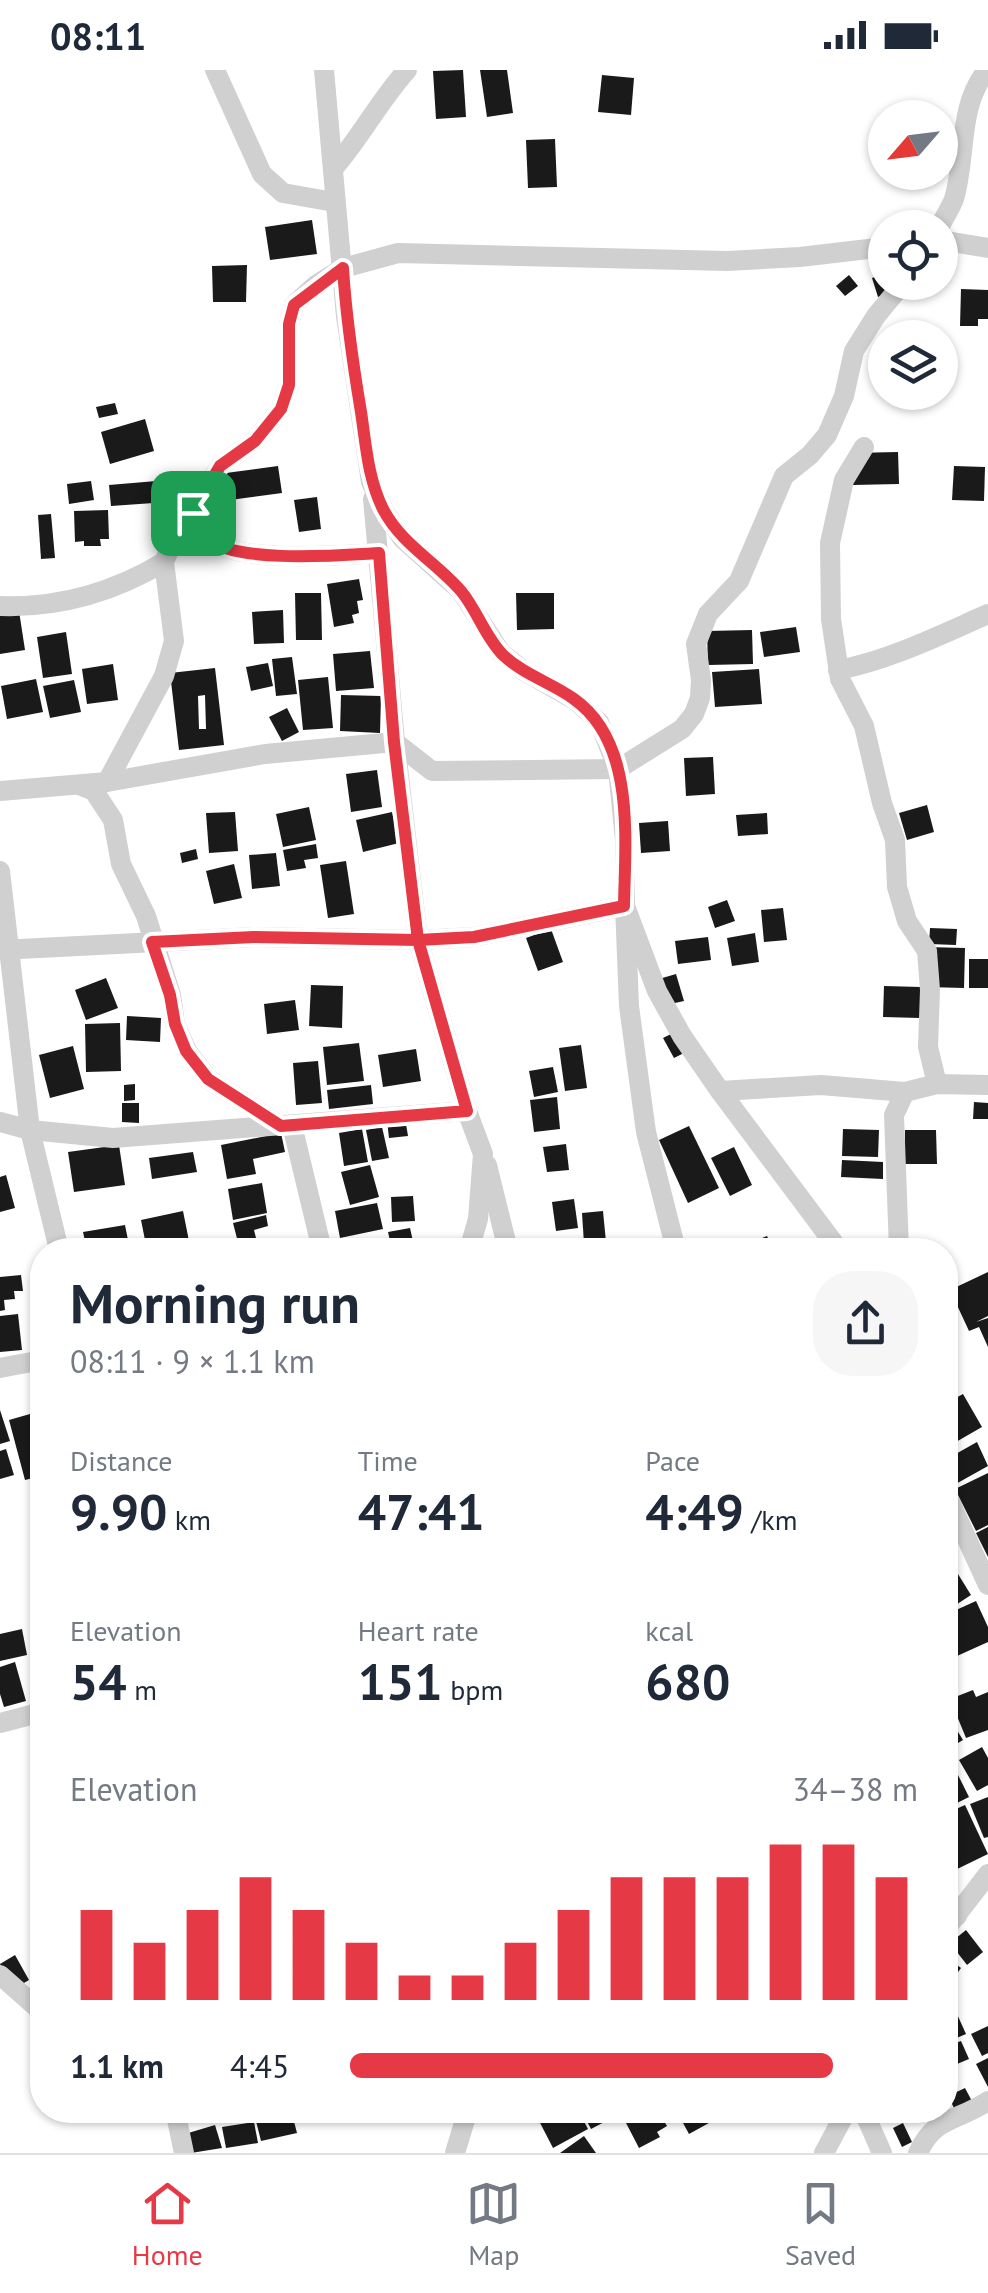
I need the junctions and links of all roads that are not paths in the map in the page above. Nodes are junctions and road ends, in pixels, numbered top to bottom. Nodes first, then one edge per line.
1 (215, 70) edge
2 (324, 70) edge
3 (394, 70) edge
4 (407, 70) edge
5 (986, 70) edge
6 (382, 98) junction
7 (334, 168) junction
8 (334, 202) junction
9 (948, 210) edge
10 (958, 243) edge
11 (988, 248) edge
12 (868, 249) edge
13 (343, 268) junction
14 (891, 300) edge
15 (864, 447) dead end
16 (372, 482) junction
17 (193, 513) junction
18 (379, 553) junction
19 (164, 562) junction
20 (0, 606) edge
21 (988, 614) edge
22 (838, 670) junction
23 (394, 742) junction
24 (618, 769) junction
25 (432, 772) junction
26 (108, 782) junction
27 (79, 785) junction
28 (0, 791) edge
29 (402, 797) junction
30 (0, 871) edge
31 (624, 906) junction
32 (418, 940) junction
33 (152, 942) junction
34 (4, 950) edge
35 (936, 1084) junction
36 (988, 1085) edge
37 (720, 1090) junction
38 (905, 1092) junction
39 (467, 1111) junction
40 (0, 1122) edge
41 (286, 1126) junction
42 (30, 1130) junction
43 (483, 1154) junction
44 (55, 1238) edge
45 (319, 1238) edge
46 (472, 1238) edge
47 (505, 1238) edge
48 (673, 1238) edge
49 (830, 1238) edge
50 (899, 1238) edge
51 (30, 1362) edge
52 (0, 1368) edge
53 (958, 1519) edge
54 (988, 1585) edge
55 (30, 1715) edge
56 (0, 1723) edge
57 (988, 1874) edge
58 (958, 1914) edge
59 (0, 1975) edge
60 (30, 2001) edge
61 (988, 2101) edge
62 (958, 2118) edge
63 (177, 2123) edge
64 (464, 2123) edge
65 (841, 2123) edge
66 (869, 2123) edge
67 (941, 2123) edge
68 (184, 2153) edge
69 (455, 2153) edge
70 (824, 2153) edge
71 (882, 2153) edge
72 (918, 2153) edge

1 - 8 street
2 - 7 street
3 - 6 street
4 - 6 street
5 - 9 street
6 - 7 street
7 - 8 street
8 - 13 street
10 - 11 street
12 - 13 street
13 - 16 street
13 - 17 street
14 - 24 street
15 - 22 street
16 - 18 street
16 - 24 street
17 - 18 street
17 - 19 street
18 - 23 street
19 - 20 street
19 - 26 street
21 - 22 street
22 - 35 street
23 - 25 street
23 - 26 street
23 - 29 street
24 - 25 street
24 - 31 street
25 - 29 street
26 - 27 street
27 - 28 street
27 - 33 street
29 - 32 street
30 - 34 street
31 - 32 street
31 - 37 street
31 - 48 street
32 - 33 street
32 - 39 street
33 - 34 street
33 - 41 street
34 - 42 street
35 - 36 street
35 - 38 street
37 - 38 street
37 - 49 street
38 - 50 street
39 - 41 street
39 - 43 street
40 - 42 street
41 - 42 street
41 - 45 street
42 - 44 street
43 - 46 street
43 - 47 street
51 - 52 street
53 - 54 street
55 - 56 street
57 - 58 street
59 - 60 street
61 - 62 street
63 - 68 street
64 - 69 street
65 - 70 street
66 - 71 street
67 - 72 street

